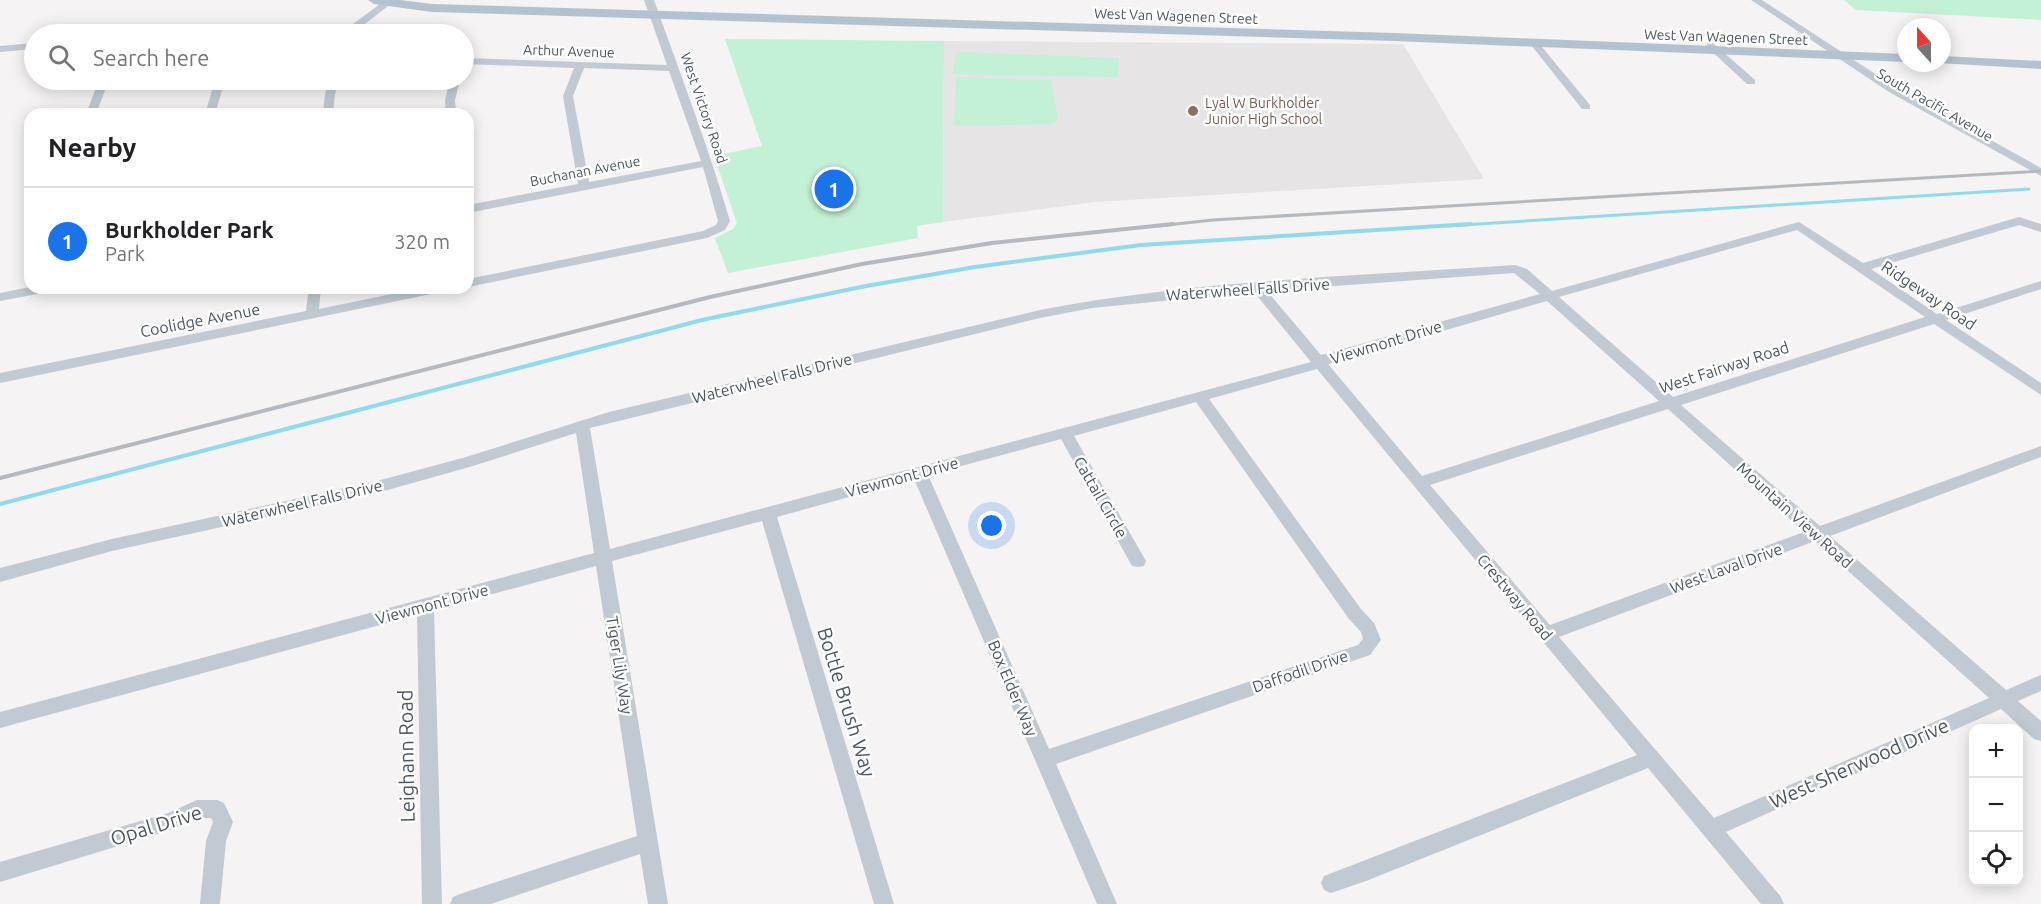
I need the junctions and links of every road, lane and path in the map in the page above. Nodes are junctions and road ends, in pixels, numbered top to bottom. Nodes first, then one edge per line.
1 (374, 0) edge
2 (649, 0) edge
3 (1756, 0) edge
4 (387, 3) junction
5 (1771, 12) junction
6 (654, 15) junction
7 (358, 24) edge
8 (1534, 43) junction
9 (24, 46) edge
10 (1714, 48) junction
11 (0, 49) edge
12 (1827, 52) junction
13 (1897, 52) edge
14 (1897, 57) edge
15 (1951, 59) edge
16 (474, 63) edge
17 (580, 65) junction
18 (2041, 65) edge
19 (674, 68) junction
20 (1751, 82) dead end
21 (100, 90) edge
22 (217, 90) edge
23 (331, 90) edge
24 (452, 90) edge
25 (1586, 107) dead end
26 (93, 108) edge
27 (212, 108) edge
28 (329, 108) edge
29 (451, 108) edge
30 (708, 163) junction
31 (2041, 173) edge
32 (2041, 182) edge
33 (584, 187) junction
34 (474, 208) edge
35 (1799, 226) joint
36 (2041, 228) edge
37 (1861, 268) junction
38 (474, 282) edge
39 (2041, 285) edge
40 (1258, 288) junction
41 (24, 292) edge
42 (314, 294) edge
43 (411, 294) edge
44 (1549, 296) junction
45 (0, 297) edge
46 (312, 314) junction
47 (1936, 319) junction
48 (1320, 364) junction
49 (0, 378) edge
50 (2041, 390) edge
51 (1200, 397) junction
52 (1669, 403) junction
53 (582, 425) junction
54 (1065, 433) junction
55 (2041, 451) edge
56 (920, 472) junction
57 (1419, 483) junction
58 (768, 513) junction
59 (1817, 534) junction
60 (604, 558) junction
61 (1138, 561) dead end
62 (0, 575) edge
63 (425, 606) junction
64 (1546, 634) junction
65 (2041, 683) edge
66 (2003, 700) junction
67 (0, 720) edge
68 (2041, 734) edge
69 (1651, 758) junction
70 (1044, 759) junction
71 (1710, 829) junction
72 (648, 842) junction
73 (0, 872) edge
74 (1331, 883) dead end
75 (210, 904) edge
76 (432, 904) edge
77 (460, 904) edge
78 (658, 904) edge
79 (884, 904) edge
80 (1107, 904) edge
81 (1774, 904) edge

1 - 4 main road, West Van Wagenen Street
2 - 6 street, West Victory Road
3 - 5 street
4 - 6 main road, West Van Wagenen Street
4 - 7 street
5 - 12 street
5 - 12 street
6 - 8 main road, West Van Wagenen Street
6 - 19 street, West Victory Road
8 - 10 main road, West Van Wagenen Street
8 - 25 street
9 - 11 street
10 - 12 main road, West Van Wagenen Street
10 - 20 street
12 - 13 main road
12 - 14 main road
12 - 31 street, South Pacific Avenue
12 - 32 street, South Pacific Avenue
15 - 18 main road
16 - 17 street, Arthur Avenue
17 - 19 street, Arthur Avenue
17 - 33 street
19 - 30 street, West Victory Road
21 - 26 street
22 - 27 street
23 - 28 street
24 - 29 street
30 - 33 street, Buchanan Avenue
30 - 38 street, West Victory Road
33 - 34 street, Buchanan Avenue
35 - 37 street, Ridgeway Road
35 - 44 street, Viewmont Drive
36 - 37 street
37 - 47 street, Ridgeway Road
39 - 47 street, West Fairway Road
40 - 44 street, Waterwheel Falls Drive
40 - 48 street, Crestway Road
40 - 53 street, Waterwheel Falls Drive
41 - 45 street
42 - 46 street
43 - 46 street, Coolidge Avenue
44 - 48 street, Viewmont Drive
44 - 52 street, Mountain View Road
46 - 49 street, Coolidge Avenue
47 - 50 street, Ridgeway Road
47 - 52 street, West Fairway Road
48 - 51 street, Viewmont Drive
48 - 57 street, Crestway Road
51 - 54 street, Viewmont Drive
51 - 70 street, Daffodil Drive
52 - 57 street, West Fairway Road
52 - 59 street, Mountain View Road
53 - 60 street, Tiger Lily Way
53 - 62 street, Waterwheel Falls Drive
54 - 56 street, Viewmont Drive
54 - 61 street, Cattail Circle
55 - 59 street, West Laval Drive
56 - 58 street, Viewmont Drive
56 - 70 street, Box Elder Way
57 - 64 street, Crestway Road
58 - 60 street, Viewmont Drive
58 - 79 street, Bottle Brush Way
59 - 64 street, West Laval Drive
59 - 66 street, Mountain View Road
60 - 63 street, Viewmont Drive
60 - 72 street, Tiger Lily Way
63 - 67 street, Viewmont Drive
63 - 76 street, Leighann Road
64 - 69 street, Crestway Road
65 - 66 street, West Sherwood Drive
66 - 68 street, Mountain View Road
66 - 71 street, West Sherwood Drive
69 - 71 street, Crestway Road
69 - 74 street
70 - 80 street, Box Elder Way
71 - 81 street, Crestway Road
72 - 77 street
72 - 78 street, Tiger Lily Way
73 - 75 street, Opal Drive

